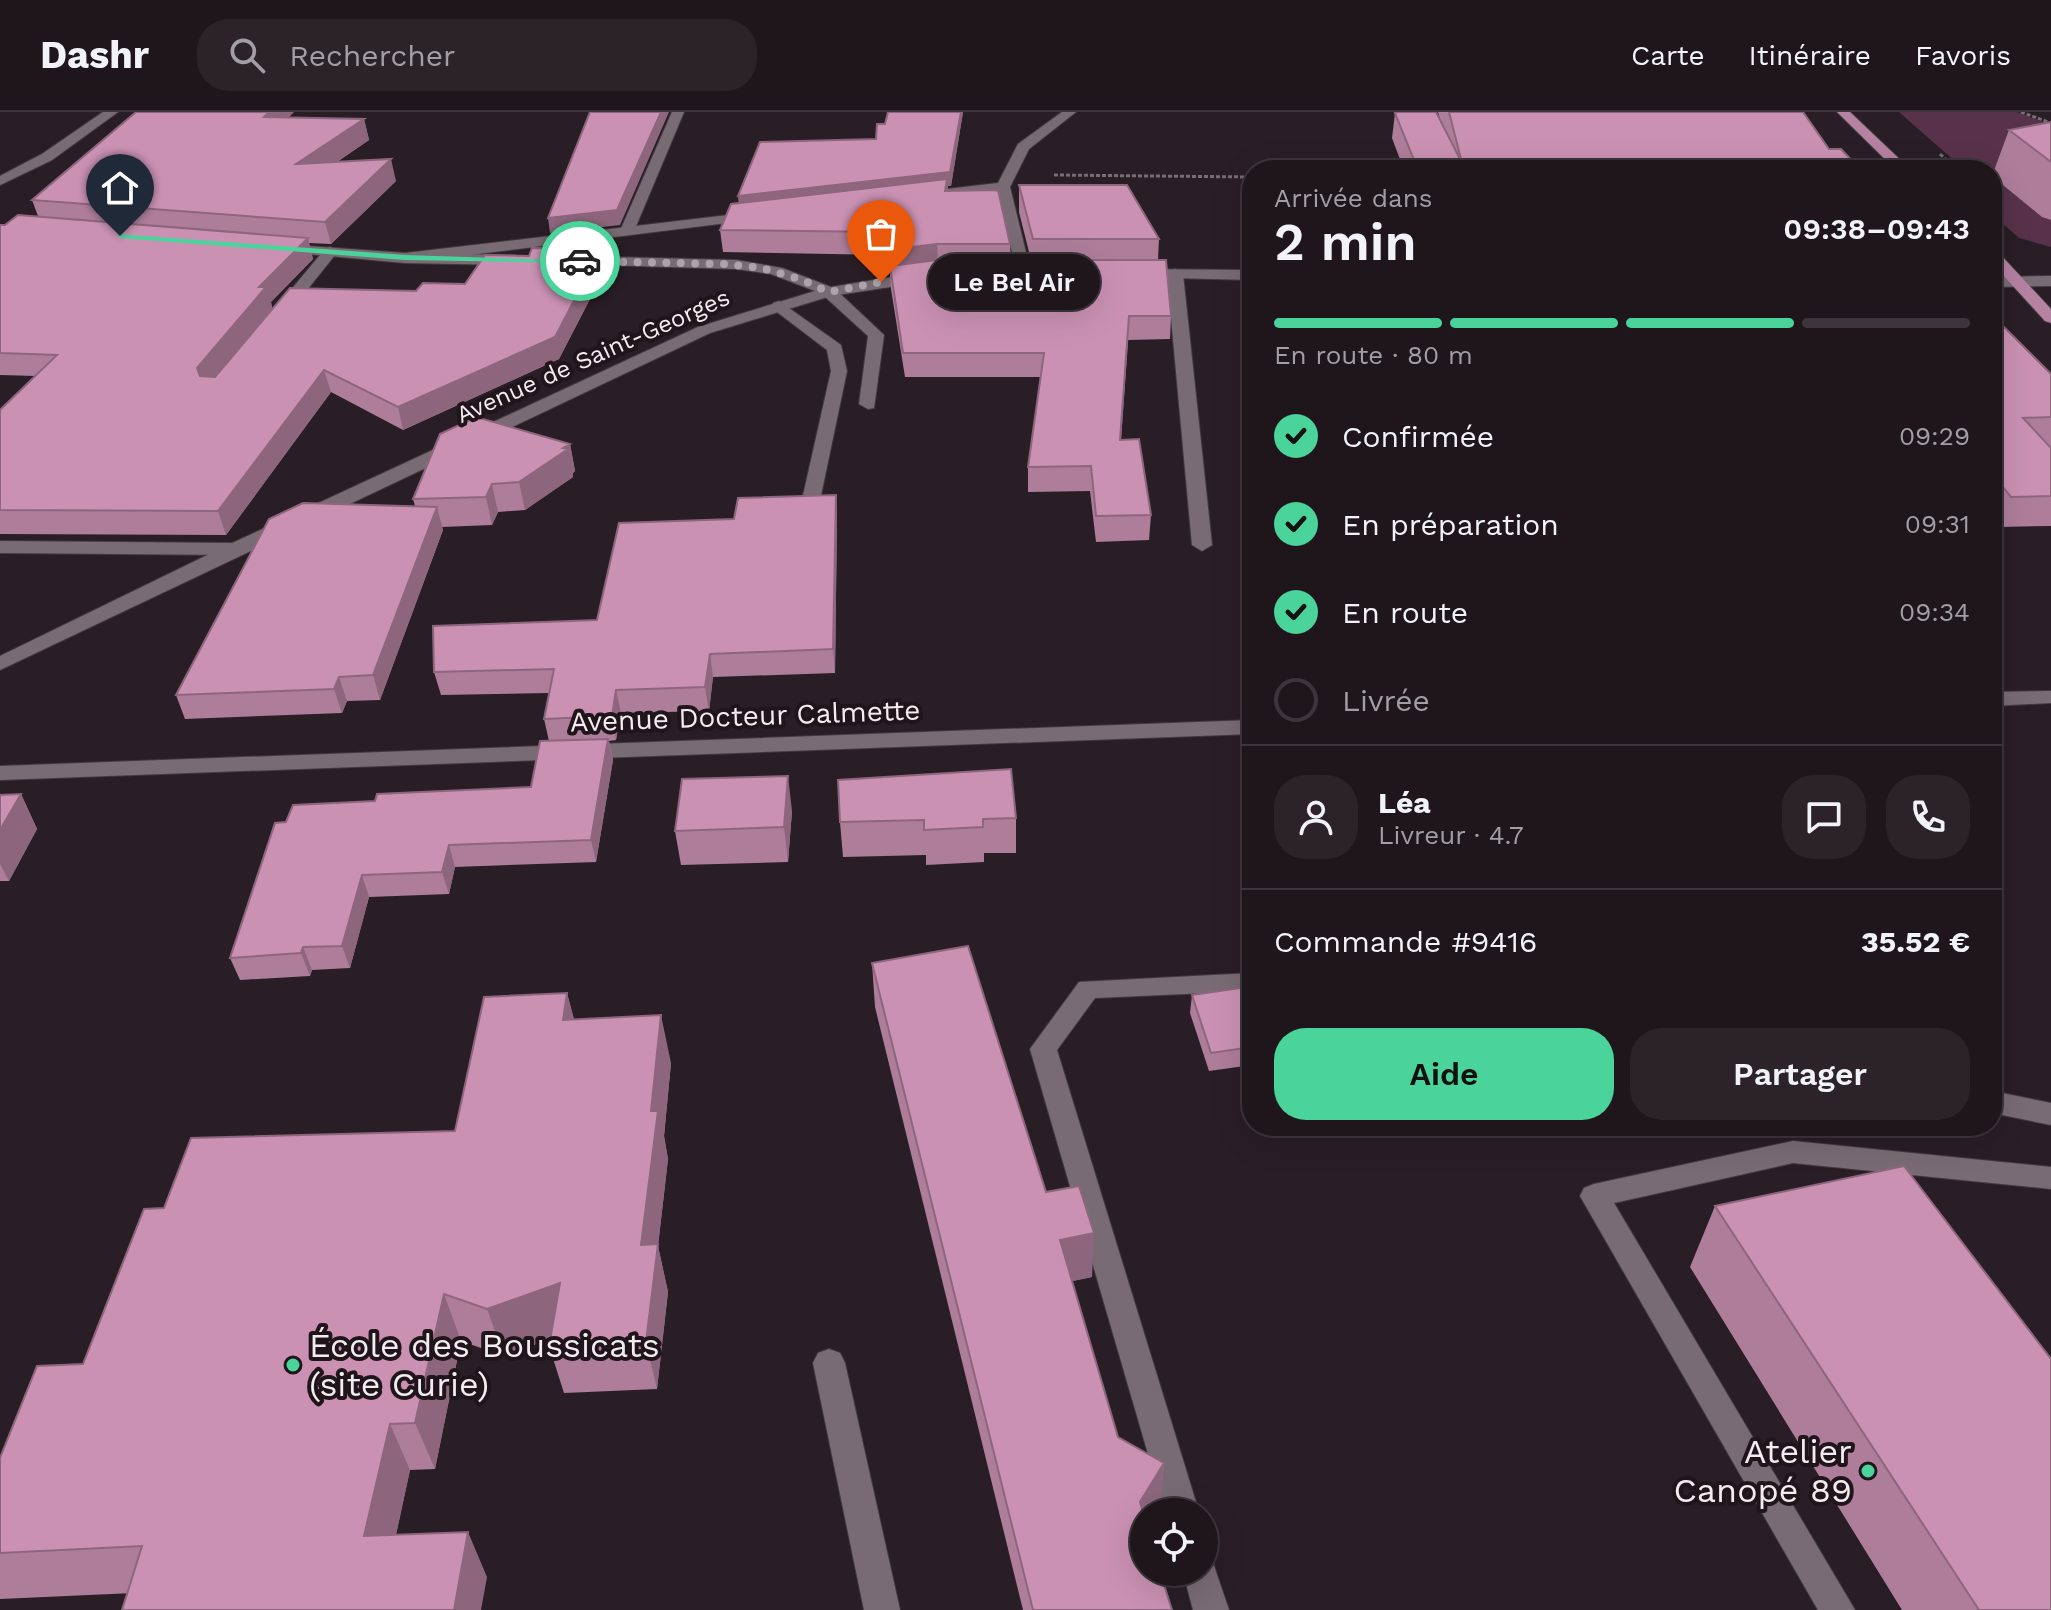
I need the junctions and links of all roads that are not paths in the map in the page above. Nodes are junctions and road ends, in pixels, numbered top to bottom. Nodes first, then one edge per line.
1 (112, 112) edge
2 (678, 112) edge
3 (1070, 112) edge
4 (1843, 112) edge
5 (1893, 160) edge
6 (0, 181) edge
7 (1006, 181) junction
8 (925, 196) edge
9 (768, 214) edge
10 (627, 231) junction
11 (267, 247) edge
12 (330, 252) junction
13 (405, 258) junction
14 (2002, 264) edge
15 (1022, 273) edge
16 (1116, 274) edge
17 (1175, 274) junction
18 (938, 275) edge
19 (1242, 275) edge
20 (2051, 281) edge
21 (2002, 282) edge
22 (2020, 282) junction
23 (829, 292) junction
24 (779, 306) junction
25 (2051, 318) edge
26 (273, 322) edge
27 (868, 404) dead end
28 (811, 500) edge
29 (1202, 545) dead end
30 (0, 547) edge
31 (235, 549) junction
32 (0, 664) edge
33 (2051, 697) edge
34 (2002, 699) edge
35 (1242, 727) edge
36 (0, 773) edge
37 (1242, 982) edge
38 (2002, 1104) edge
39 (2051, 1114) edge
40 (2051, 1178) edge
41 (829, 1363) dead end
42 (1178, 1498) edge
43 (1204, 1586) edge
44 (882, 1610) edge
45 (1211, 1610) edge
46 (1837, 1610) edge

1 - 6 street
2 - 10 street
3 - 7 street
4 - 5 main road
7 - 8 street
7 - 15 street
9 - 10 street
10 - 13 street
11 - 12 street
12 - 13 street
12 - 26 street
13 - 23 street
14 - 22 main road
16 - 17 street
17 - 19 street
17 - 29 street
18 - 23 street, Avenue de Saint-Georges
20 - 22 street
21 - 22 street
22 - 25 main road
23 - 24 street, Avenue de Saint-Georges
23 - 27 street
24 - 28 street
24 - 31 street, Avenue de Saint-Georges
30 - 31 street
31 - 32 street, Avenue de Saint-Georges
33 - 34 street
35 - 36 street, Avenue Docteur Calmette
37 - 42 street
38 - 39 street
40 - 46 street
41 - 44 street
43 - 45 street

